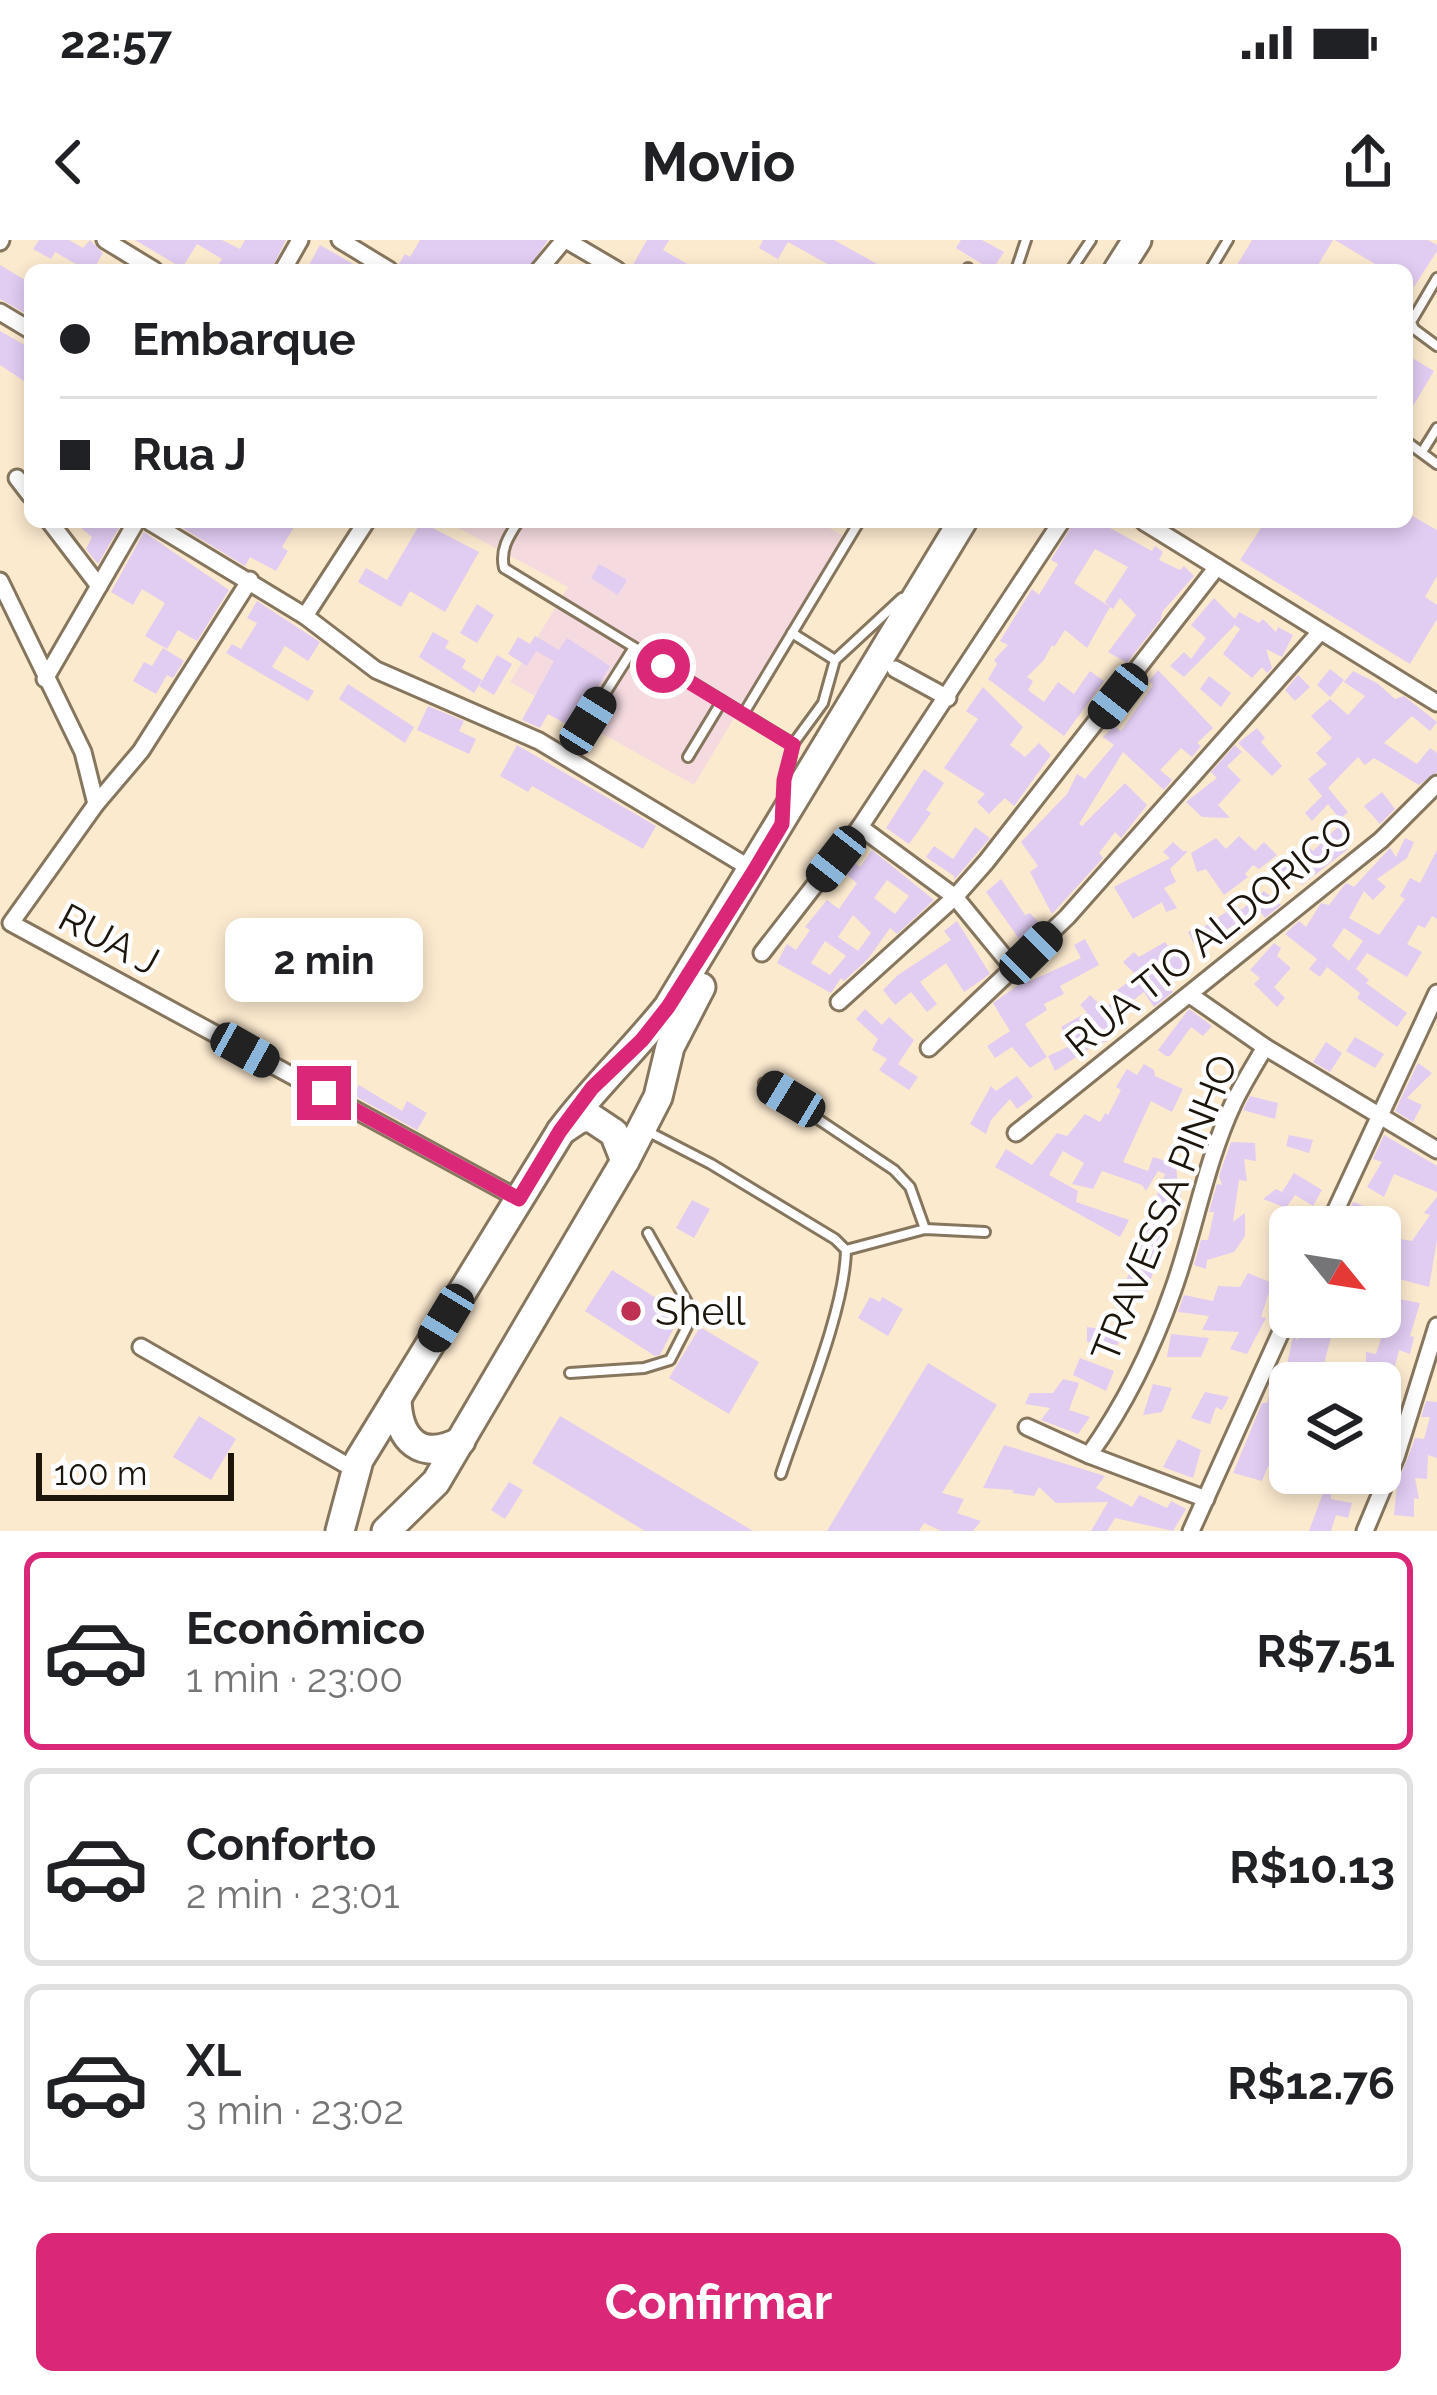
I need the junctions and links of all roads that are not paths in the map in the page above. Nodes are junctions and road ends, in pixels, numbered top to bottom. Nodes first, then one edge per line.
1 (105, 240) edge
2 (340, 240) edge
3 (565, 240) edge
4 (144, 264) edge
5 (379, 264) edge
6 (544, 264) edge
7 (607, 264) edge
8 (1437, 278) edge
9 (1413, 319) edge
10 (1413, 327) edge
11 (1437, 346) edge
12 (1437, 428) edge
13 (1413, 446) edge
14 (1422, 452) junction
15 (1437, 464) edge
16 (17, 478) dead end
17 (24, 487) edge
18 (55, 528) edge
19 (133, 528) edge
20 (160, 528) edge
21 (356, 528) edge
22 (514, 528) edge
23 (855, 528) edge
24 (958, 528) edge
25 (980, 528) edge
26 (1057, 528) edge
27 (1154, 528) edge
28 (1217, 567) junction
29 (932, 573) junction
30 (250, 580) junction
31 (0, 581) edge
32 (99, 586) junction
33 (305, 616) junction
34 (1320, 632) junction
35 (792, 633) junction
36 (633, 649) junction
37 (835, 660) junction
38 (895, 669) junction
39 (45, 679) junction
40 (948, 698) junction
41 (722, 700) junction
42 (1437, 703) edge
43 (744, 712) junction
44 (793, 745) junction
45 (566, 757) junction
46 (688, 757) dead end
47 (1437, 784) edge
48 (96, 804) junction
49 (782, 824) junction
50 (860, 827) junction
51 (754, 871) junction
52 (955, 897) junction
53 (5, 920) edge
54 (762, 953) dead end
55 (1014, 969) junction
56 (1437, 993) edge
57 (1190, 995) junction
58 (838, 1002) dead end
59 (1265, 1047) junction
60 (929, 1048) dead end
61 (764, 1082) dead end
62 (1378, 1116) junction
63 (644, 1129) junction
64 (560, 1131) junction
65 (1016, 1133) dead end
66 (1437, 1150) edge
67 (626, 1161) junction
68 (519, 1199) junction
69 (1337, 1206) edge
70 (925, 1229) junction
71 (985, 1232) dead end
72 (648, 1233) dead end
73 (846, 1250) junction
74 (1437, 1326) edge
75 (1278, 1338) edge
76 (141, 1348) dead end
77 (570, 1373) dead end
78 (397, 1398) junction
79 (1027, 1427) dead end
80 (461, 1441) junction
81 (1089, 1455) junction
82 (356, 1469) junction
83 (781, 1474) dead end
84 (1206, 1499) junction
85 (340, 1531) edge
86 (386, 1531) edge
87 (1191, 1531) edge
88 (1365, 1531) edge

1 - 4 street
2 - 5 street
3 - 6 street
3 - 7 street
8 - 9 lane
10 - 11 lane
12 - 14 lane
13 - 14 lane
14 - 15 lane
16 - 17 street
18 - 32 street
19 - 32 street
20 - 30 street
21 - 33 street
22 - 36 lane
23 - 35 lane
24 - 29 highway
25 - 38 highway
26 - 40 street
27 - 28 street
28 - 34 street
28 - 52 street
29 - 37 lane
29 - 49 highway
30 - 33 street
30 - 48 street, RUA J
31 - 39 street
32 - 39 street
33 - 45 street
34 - 42 street
34 - 55 street
35 - 37 lane
35 - 43 lane
36 - 41 lane
36 - 45 lane
37 - 44 lane
38 - 40 street
38 - 63 highway
39 - 48 street
40 - 50 street
41 - 43 lane
41 - 46 lane
43 - 44 lane
44 - 49 lane
45 - 51 street
47 - 57 street, RUA TIO ALDORICO
48 - 53 street, RUA J
49 - 51 highway
50 - 52 street
50 - 54 street
51 - 64 highway
52 - 55 street
52 - 58 street
53 - 68 street, RUA J
55 - 60 street
56 - 62 street
57 - 59 street
57 - 65 street, RUA TIO ALDORICO
59 - 62 street
59 - 81 street, TRAVESSA PINHO
61 - 70 lane
62 - 66 street
62 - 69 street
63 - 67 highway
63 - 73 lane
64 - 67 highway
64 - 68 highway
67 - 80 highway
68 - 78 highway
70 - 71 lane
70 - 73 lane
72 - 77 lane
73 - 83 lane
74 - 88 street
75 - 84 street
76 - 82 street
78 - 80 highway
78 - 82 highway
79 - 81 street
80 - 86 highway
81 - 84 street
82 - 85 highway
84 - 87 street

